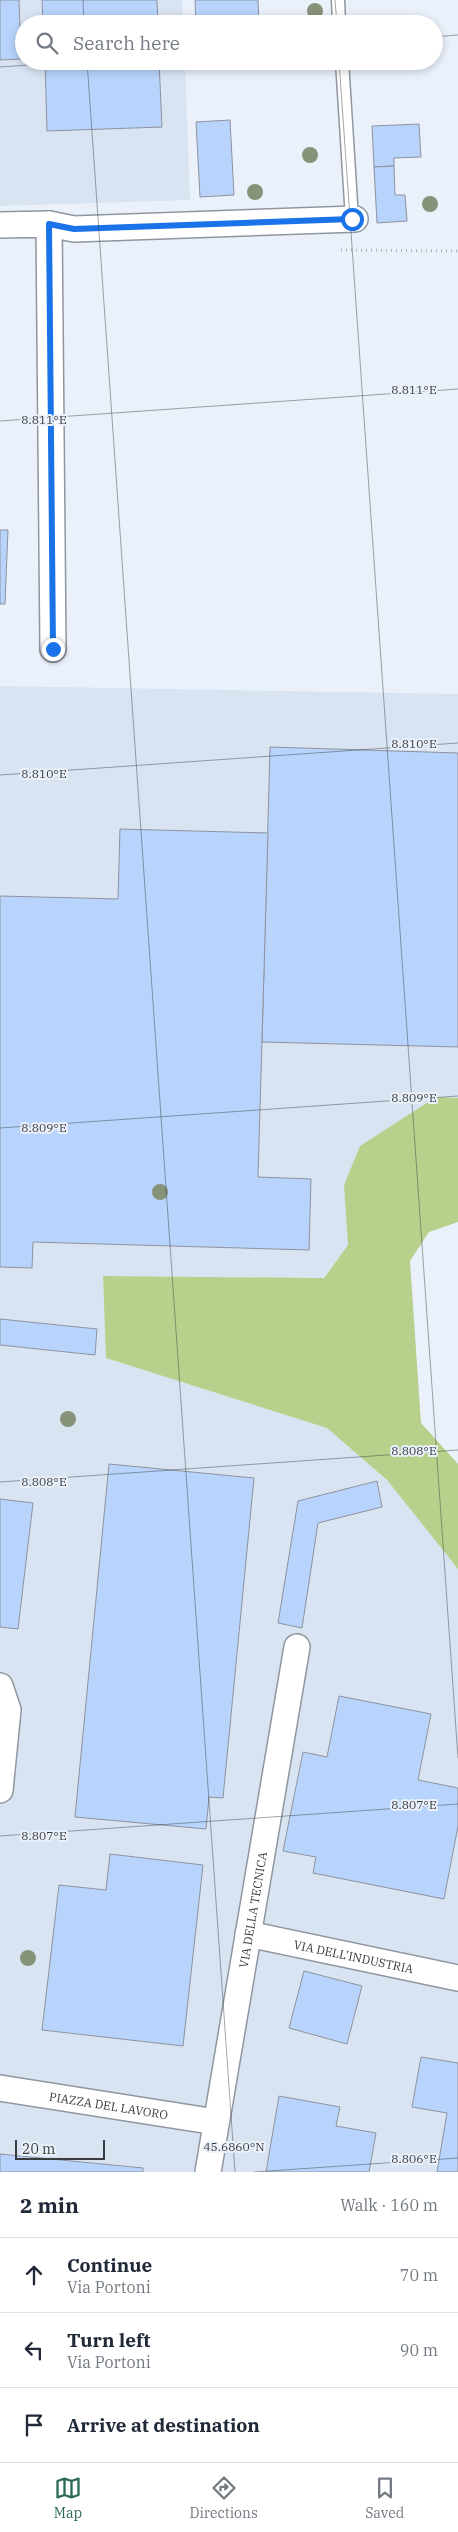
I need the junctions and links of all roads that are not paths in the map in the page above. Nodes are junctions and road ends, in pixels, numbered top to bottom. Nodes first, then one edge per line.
1 (338, 0) edge
2 (339, 15) edge
3 (343, 70) edge
4 (354, 219) joint
5 (49, 224) junction
6 (0, 226) edge
7 (53, 649) dead end
8 (297, 1647) dead end
9 (0, 1686) edge
10 (0, 1790) edge
11 (248, 1934) junction
12 (458, 1978) edge
13 (0, 2088) edge
14 (216, 2122) junction
15 (208, 2172) edge

1 - 2 lane
3 - 4 lane
4 - 5 street
5 - 6 street
5 - 7 street
8 - 11 street, VIA DELLA TECNICA
9 - 10 street
11 - 12 street, VIA DELL’INDUSTRIA
11 - 14 street, VIA DELLA TECNICA
13 - 14 street, PIAZZA DEL LAVORO
14 - 15 street, VIA DELLA TECNICA

